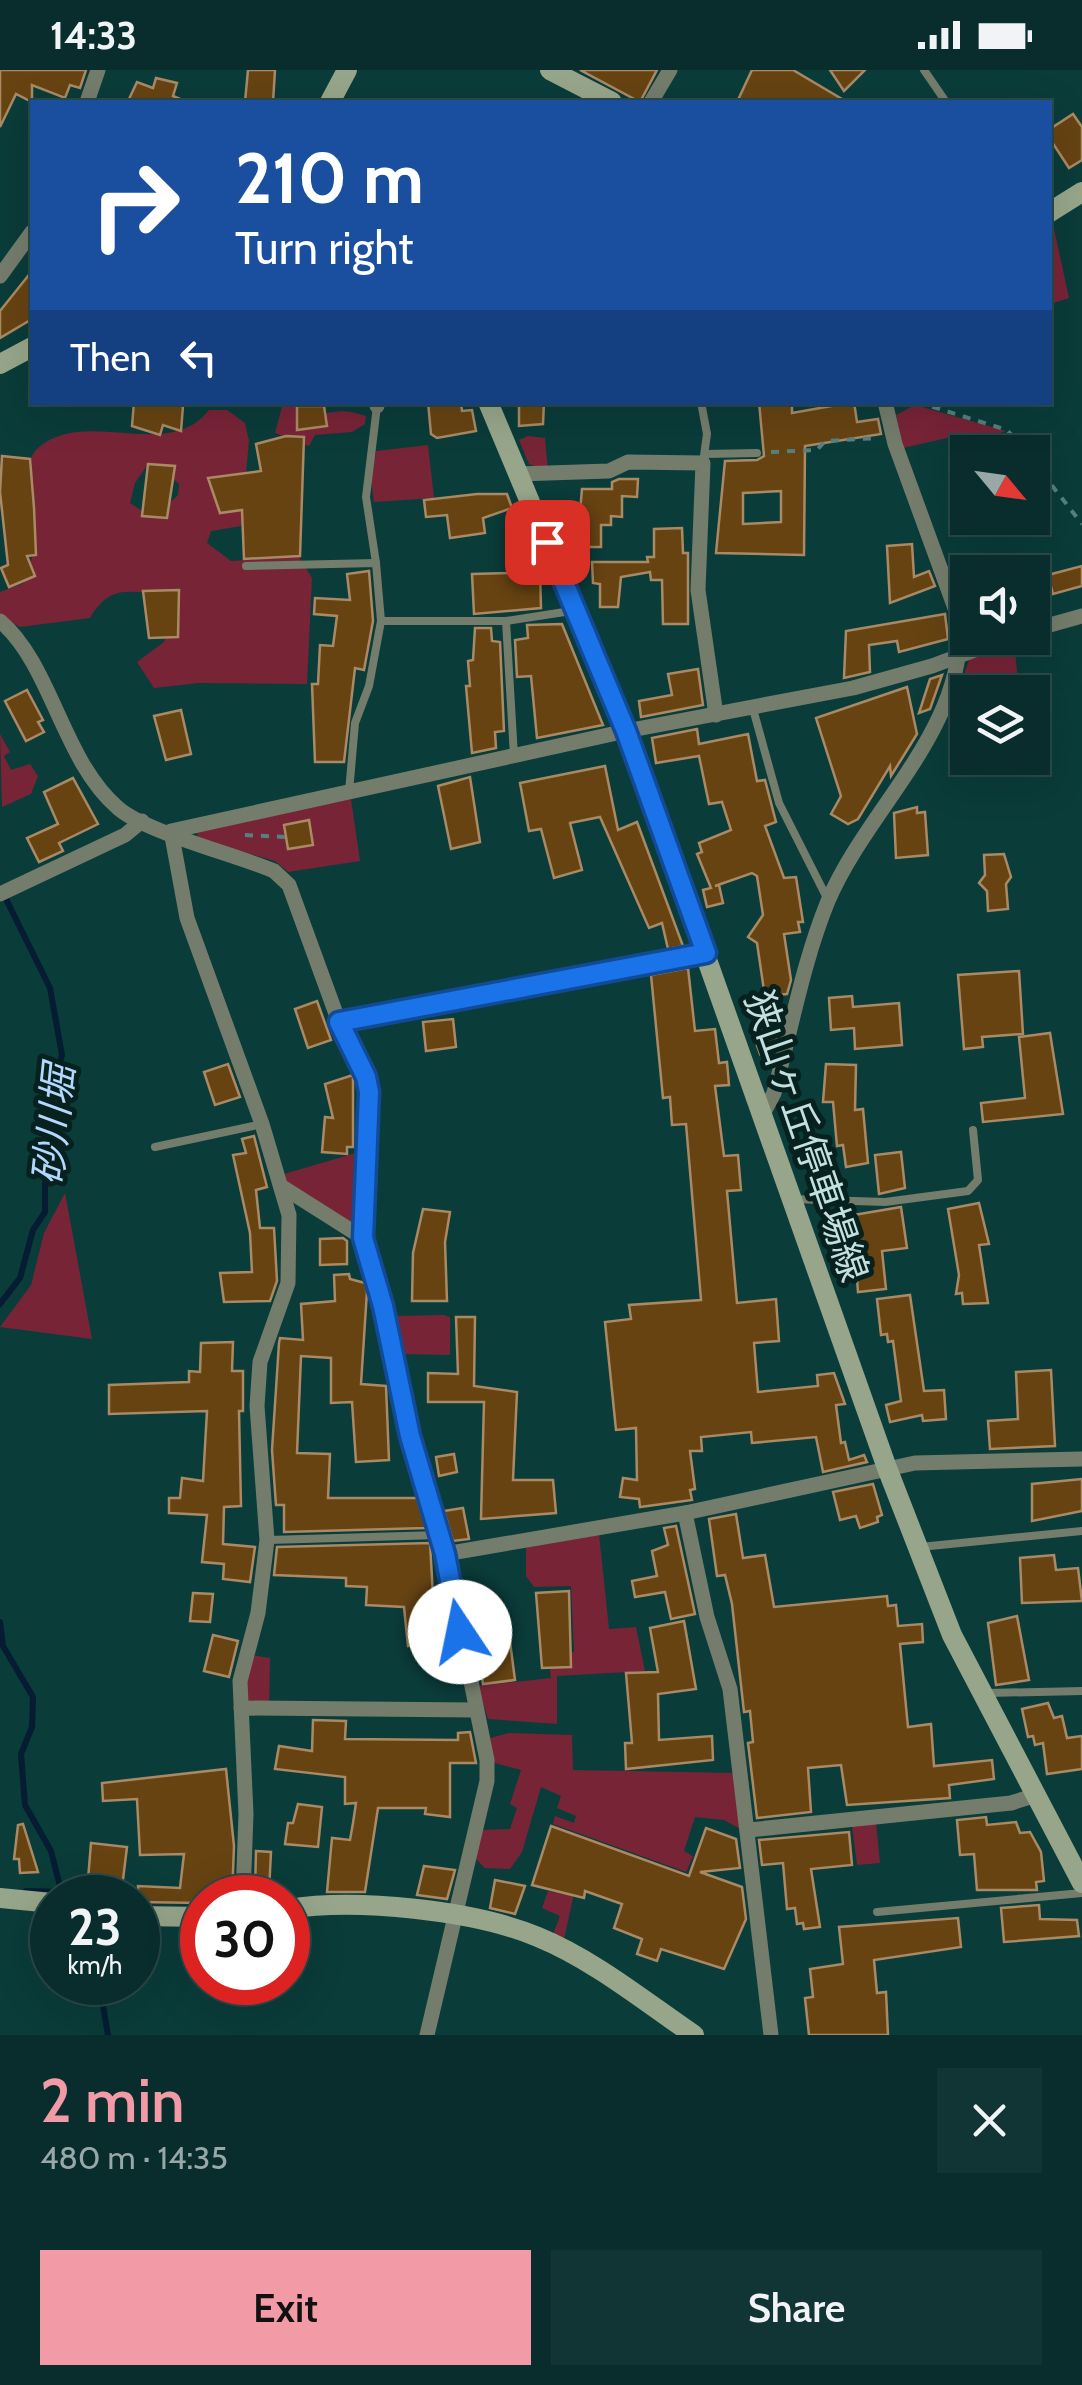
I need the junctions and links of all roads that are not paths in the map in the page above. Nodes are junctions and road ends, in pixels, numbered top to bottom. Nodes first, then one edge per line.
1 (98, 70) edge
2 (346, 70) edge
3 (550, 70) edge
4 (670, 70) edge
5 (924, 70) edge
6 (339, 99) edge
7 (87, 100) edge
8 (608, 100) edge
9 (652, 100) edge
10 (945, 100) edge
11 (1082, 192) edge
12 (1052, 211) edge
13 (30, 235) edge
14 (0, 276) edge
15 (30, 348) edge
16 (0, 364) edge
17 (377, 405) edge
18 (489, 405) edge
19 (702, 405) edge
20 (886, 405) edge
21 (756, 453) road end
22 (704, 458) junction
23 (518, 474) junction
24 (376, 563) junction
25 (246, 566) dead end
26 (950, 594) edge
27 (576, 611) junction
28 (1082, 616) edge
29 (0, 621) edge
30 (382, 621) junction
31 (506, 621) junction
32 (1050, 625) edge
33 (959, 655) edge
34 (962, 655) edge
35 (753, 709) junction
36 (716, 715) junction
37 (626, 731) junction
38 (514, 756) junction
39 (349, 792) junction
40 (142, 822) junction
41 (171, 831) junction
42 (6, 891) edge
43 (828, 901) junction
44 (706, 953) junction
45 (339, 1022) junction
46 (762, 1114) junction
47 (262, 1124) junction
48 (973, 1130) dead end
49 (155, 1147) dead end
50 (284, 1188) junction
51 (792, 1199) junction
52 (363, 1238) junction
53 (1082, 1459) edge
54 (887, 1468) junction
55 (685, 1513) junction
56 (1082, 1531) edge
57 (439, 1535) junction
58 (267, 1540) junction
59 (920, 1547) junction
60 (445, 1554) junction
61 (1082, 1691) edge
62 (983, 1693) junction
63 (241, 1708) junction
64 (476, 1710) junction
65 (1036, 1795) junction
66 (749, 1830) junction
67 (243, 1875) edge
68 (1082, 1883) edge
69 (1082, 1894) edge
70 (310, 1908) edge
71 (877, 1912) dead end
72 (457, 1918) junction
73 (427, 2035) edge
74 (694, 2035) edge
75 (771, 2035) edge

1 - 7 street
2 - 6 main road
3 - 8 main road
4 - 9 street
5 - 10 lane
11 - 12 main road
13 - 14 street
15 - 16 main road
17 - 24 lane
18 - 23 main road, 狭山ヶ丘停車場線
19 - 22 lane
20 - 26 street
21 - 22 lane
22 - 23 street
22 - 36 street
23 - 27 main road, 狭山ヶ丘停車場線
24 - 25 lane
24 - 30 lane
27 - 31 lane
27 - 37 main road, 狭山ヶ丘停車場線
28 - 32 street
29 - 40 street
30 - 31 lane
30 - 39 lane
31 - 38 lane
33 - 35 street
34 - 43 street
35 - 36 street
35 - 43 lane
36 - 37 street
37 - 38 street
37 - 44 main road, 狭山ヶ丘停車場線
38 - 39 street
39 - 41 street
40 - 41 street
40 - 42 street
41 - 45 street
41 - 47 street
43 - 46 street
44 - 45 street
44 - 46 main road, 狭山ヶ丘停車場線
45 - 52 street
46 - 51 main road, 狭山ヶ丘停車場線
47 - 49 lane
47 - 50 street
48 - 51 lane
50 - 52 street
50 - 58 street
51 - 54 main road, 狭山ヶ丘停車場線
52 - 57 street
53 - 54 street
54 - 55 street
54 - 59 main road, 狭山ヶ丘停車場線
55 - 60 street
55 - 66 street
56 - 59 lane
57 - 58 lane
57 - 60 street
58 - 63 street
59 - 62 main road, 狭山ヶ丘停車場線
60 - 64 street
61 - 62 lane
62 - 65 main road, 狭山ヶ丘停車場線
63 - 64 street
63 - 67 street
64 - 72 street
65 - 66 street
65 - 68 main road, 狭山ヶ丘停車場線
66 - 75 street
69 - 71 lane
70 - 72 main road
72 - 73 street
72 - 74 main road

